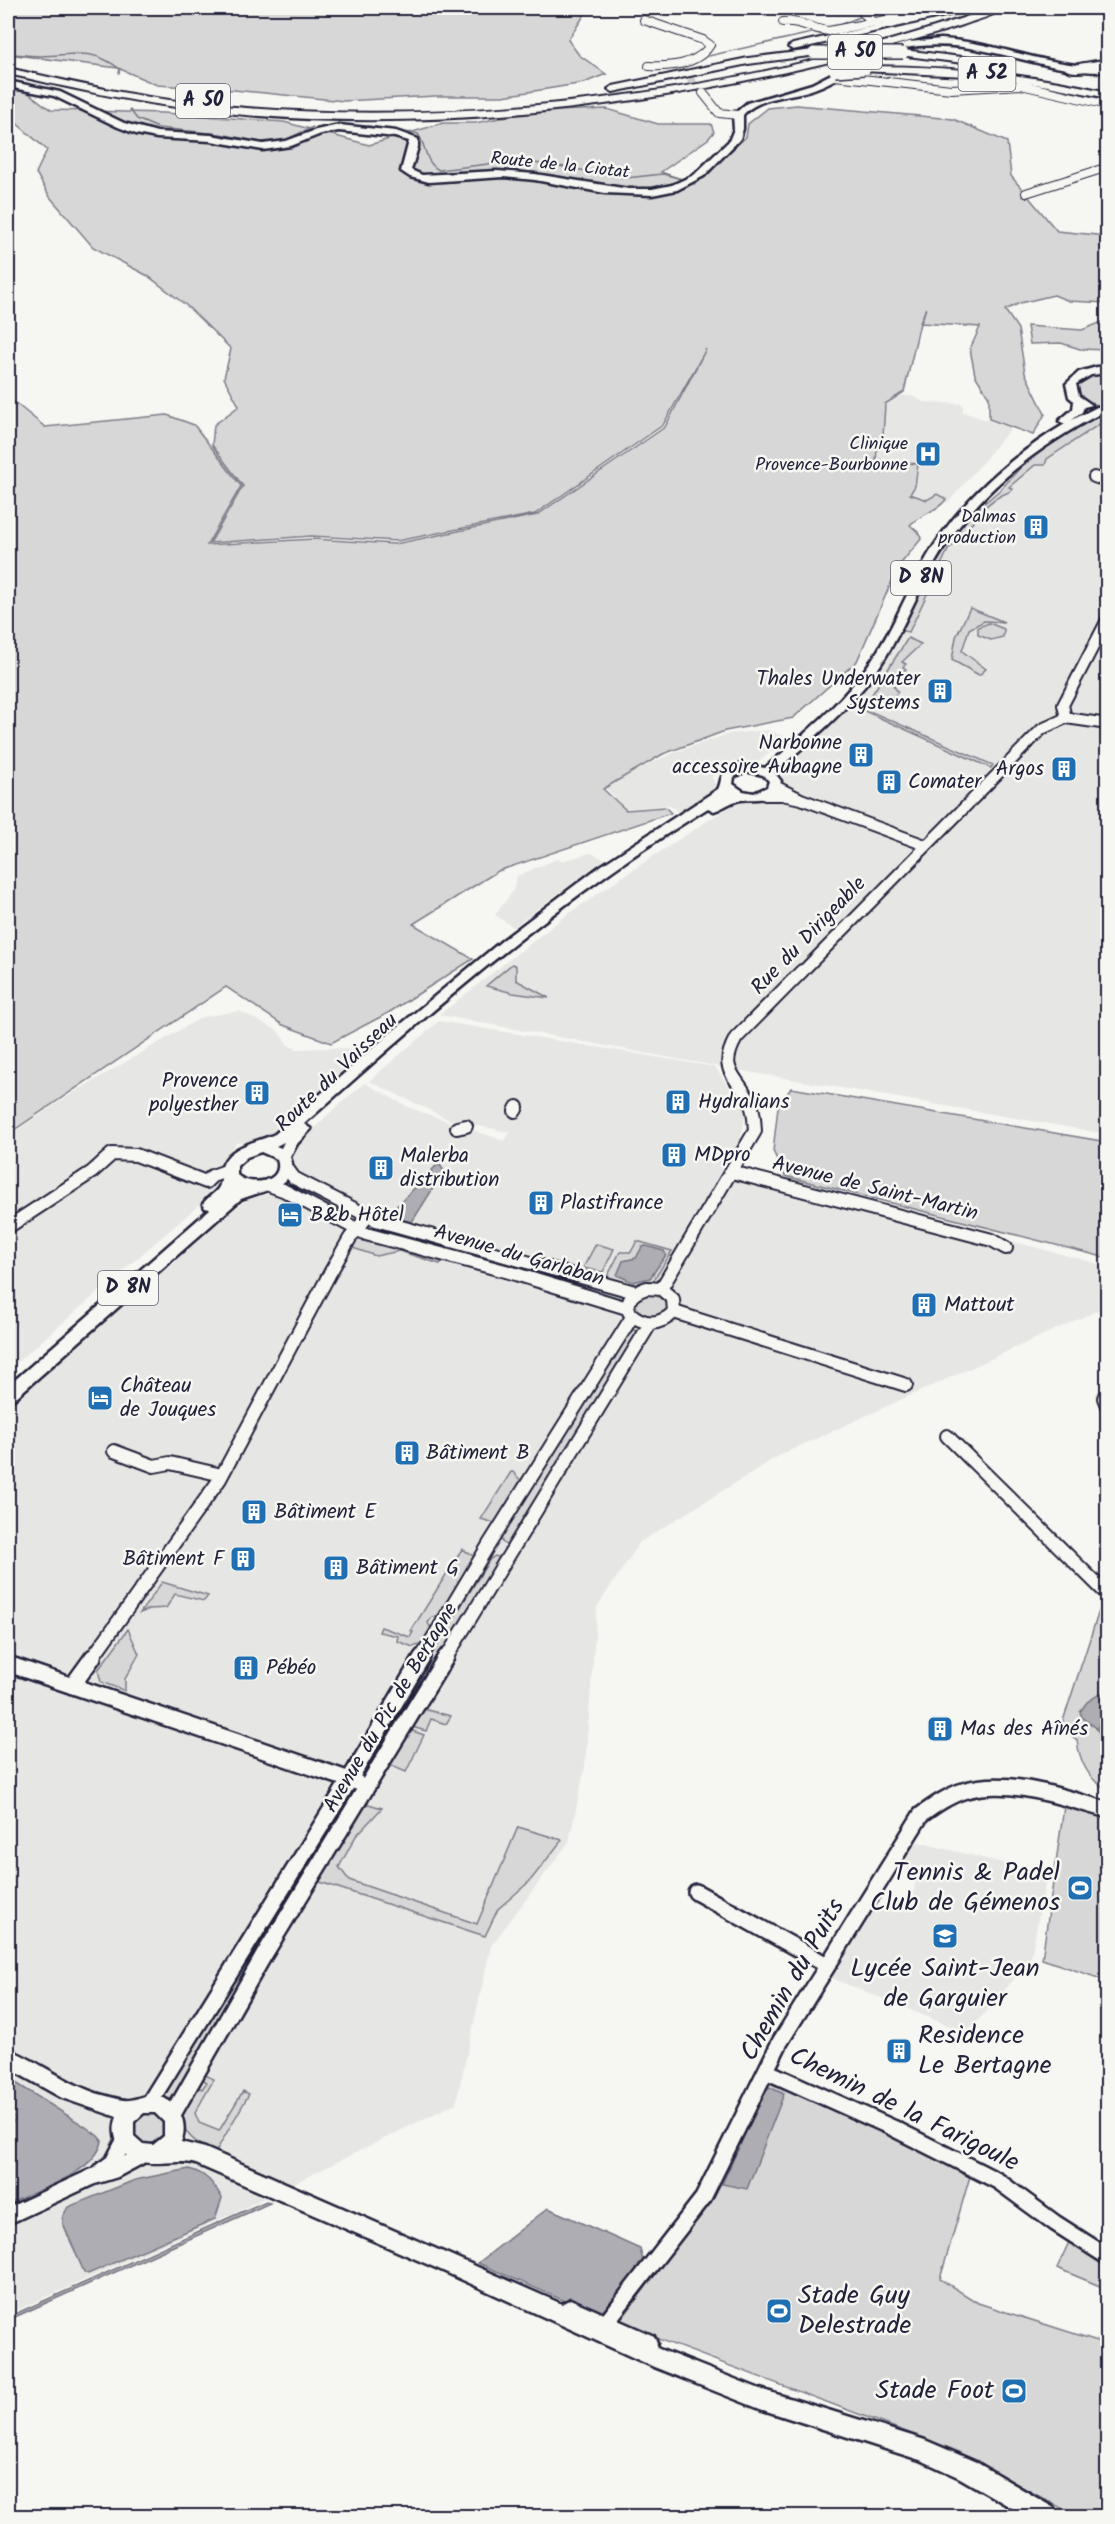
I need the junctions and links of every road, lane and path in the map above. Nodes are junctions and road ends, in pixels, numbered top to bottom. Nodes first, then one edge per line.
1 (880, 8) edge
2 (946, 8) edge
3 (967, 8) edge
4 (1000, 8) edge
5 (644, 20) dead end
6 (783, 22) dead end
7 (873, 22) junction
8 (8, 65) edge
9 (1107, 65) edge
10 (649, 66) dead end
11 (1070, 69) joint
12 (8, 71) edge
13 (693, 71) junction
14 (835, 73) junction
15 (8, 84) edge
16 (705, 89) junction
17 (1107, 90) edge
18 (1107, 95) edge
19 (1107, 105) edge
20 (738, 115) junction
21 (1107, 167) edge
22 (1026, 193) dead end
23 (1107, 369) edge
24 (1080, 401) junction
25 (1104, 410) edge
26 (1094, 477) dead end
27 (1107, 482) edge
28 (1107, 618) edge
29 (1066, 718) junction
30 (1107, 724) edge
31 (762, 770) junction
32 (727, 784) junction
33 (770, 790) junction
34 (741, 796) junction
35 (924, 845) junction
36 (261, 1147) junction
37 (284, 1162) junction
38 (732, 1172) junction
39 (229, 1173) junction
40 (261, 1187) junction
41 (367, 1217) junction
42 (8, 1227) edge
43 (357, 1230) junction
44 (1006, 1248) dead end
45 (661, 1289) junction
46 (635, 1292) junction
47 (630, 1312) junction
48 (674, 1312) junction
49 (650, 1324) junction
50 (8, 1385) edge
51 (906, 1385) dead end
52 (8, 1395) edge
53 (1107, 1398) edge
54 (1107, 1408) edge
55 (948, 1436) dead end
56 (114, 1451) dead end
57 (222, 1475) junction
58 (488, 1546) junction
59 (509, 1553) junction
60 (1107, 1595) edge
61 (8, 1664) edge
62 (72, 1686) junction
63 (350, 1779) junction
64 (368, 1786) junction
65 (1107, 1810) edge
66 (696, 1892) dead end
67 (827, 1965) junction
68 (8, 2058) edge
69 (766, 2071) junction
70 (88, 2100) junction
71 (141, 2107) junction
72 (173, 2122) junction
73 (123, 2135) junction
74 (151, 2153) junction
75 (198, 2155) junction
76 (92, 2177) junction
77 (8, 2216) edge
78 (1107, 2257) edge
79 (602, 2328) junction
80 (1046, 2517) edge

1 - 7 street
2 - 7 street
3 - 13 highway, A 50
4 - 16 highway, A 50
5 - 10 street
6 - 7 street
8 - 13 highway, A 50
9 - 11 highway
11 - 14 main road
12 - 16 highway, A 50
13 - 17 highway, A 52, bridge
14 - 16 highway, A 52
14 - 18 highway, A 52, bridge
14 - 19 street
14 - 20 main road
15 - 20 main road, Route de la Ciotat
16 - 20 street
21 - 22 street
23 - 24 main road
24 - 25 main road
24 - 31 main road, D 8N
25 - 31 main road, D 8N
26 - 27 street
28 - 29 street
29 - 30 street
29 - 35 street, Rue du Dirigeable
31 - 32 main road
31 - 33 main road
32 - 34 main road
32 - 36 main road, Route du Vaisseau
33 - 34 main road
33 - 35 street
34 - 37 main road, Route du Vaisseau
35 - 38 street, Rue du Dirigeable
36 - 37 main road
36 - 39 main road
37 - 40 main road
37 - 41 street, Avenue du Garlaban
38 - 44 street, Avenue de Saint-Martin
38 - 45 street
39 - 40 main road
39 - 42 street
39 - 50 main road, D 8n
40 - 43 street, Avenue du Garlaban
40 - 52 main road, D 8N
41 - 43 street
41 - 46 street, Avenue du Garlaban
43 - 47 street, Avenue du Garlaban
43 - 57 street
45 - 46 street
45 - 48 street
46 - 47 street
47 - 49 street
47 - 58 street, Avenue du Pic de Bertagne
48 - 49 street
48 - 51 street
49 - 59 street, Avenue du Pic de Bertagne
53 - 54 street
55 - 60 street
56 - 57 street
57 - 62 street
58 - 59 street
58 - 63 street, Avenue du Pic de Bertagne
59 - 64 street, Avenue du Pic de Bertagne
61 - 62 street
62 - 63 street
63 - 64 street
63 - 71 street, Avenue du Pic de Bertagne
64 - 72 street, Avenue du Pic de Bertagne
65 - 67 street, Chemin du Puits
66 - 67 street
67 - 69 street, Chemin du Puits
68 - 70 main road
69 - 78 street, Chemin de la Farigoule
69 - 79 street, Chemin du Puits
70 - 71 main road
70 - 73 main road
71 - 72 main road
71 - 73 main road
72 - 74 main road
72 - 75 main road
73 - 74 main road
73 - 76 street
74 - 75 main road
74 - 76 street
75 - 79 main road
76 - 77 street
79 - 80 main road

